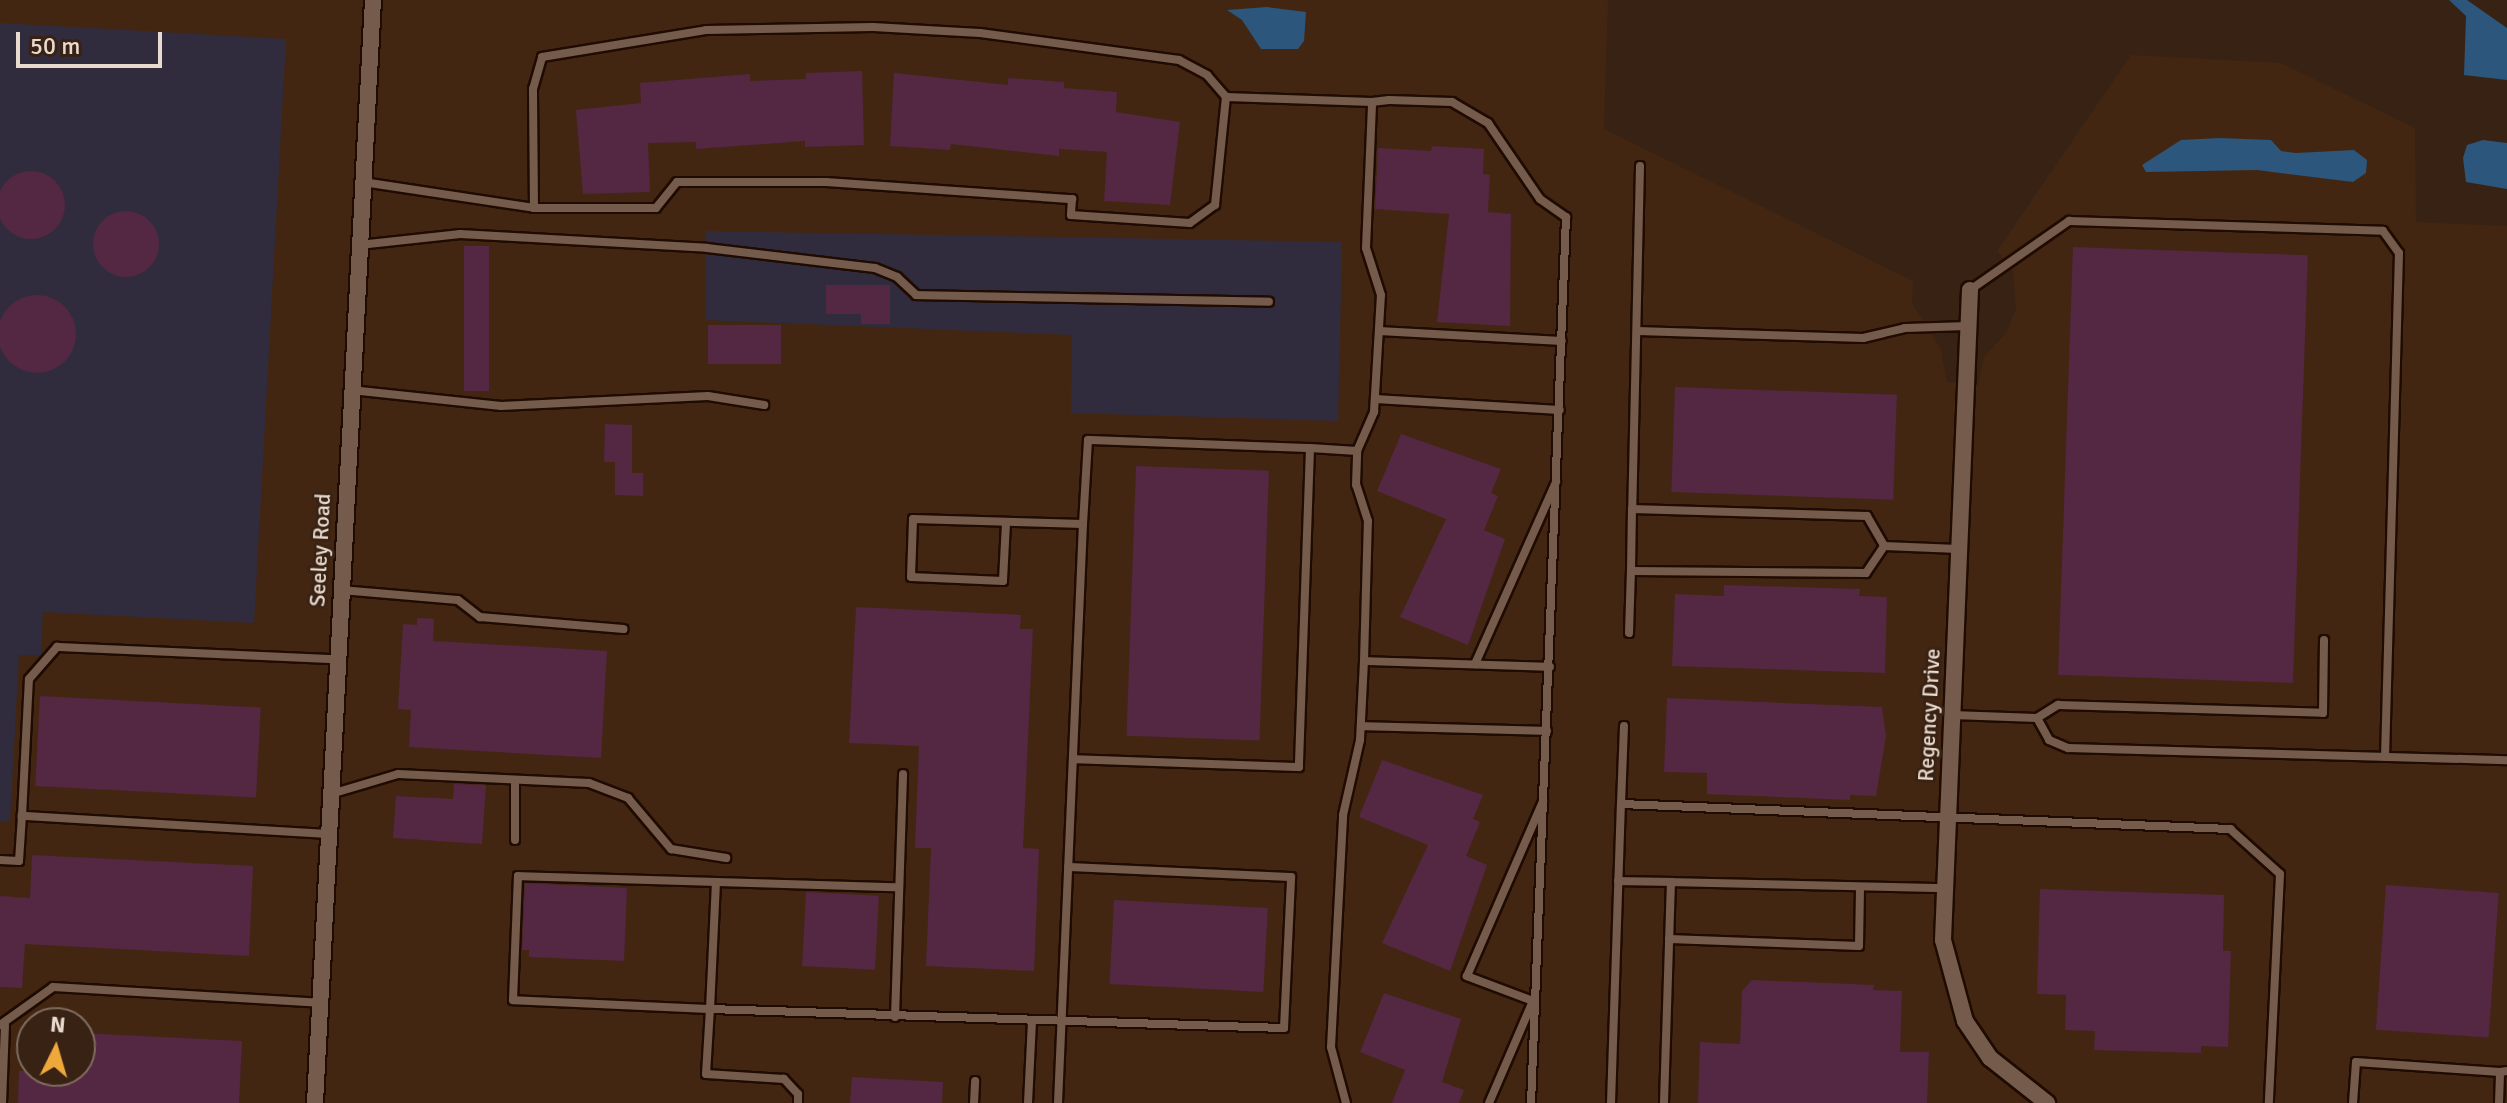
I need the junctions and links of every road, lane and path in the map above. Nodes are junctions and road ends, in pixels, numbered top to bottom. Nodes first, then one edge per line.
1 (373, 0) edge
2 (1226, 97) junction
3 (1372, 102) junction
4 (1640, 166) dead end
5 (362, 182) junction
6 (534, 208) junction
7 (359, 245) junction
8 (1970, 290) joint
9 (1269, 302) dead end
10 (1968, 326) junction
11 (1379, 331) junction
12 (1637, 331) junction
13 (1562, 341) junction
14 (351, 390) junction
15 (1375, 399) junction
16 (764, 405) dead end
17 (1560, 410) junction
18 (1310, 448) junction
19 (1357, 451) junction
20 (1558, 477) junction
21 (1632, 509) junction
22 (1006, 523) junction
23 (1083, 524) junction
24 (1884, 546) junction
25 (1958, 549) junction
26 (1631, 571) junction
27 (340, 590) junction
28 (624, 629) dead end
29 (1629, 633) dead end
30 (2324, 640) dead end
31 (337, 659) junction
32 (1364, 661) junction
33 (1475, 664) junction
34 (1550, 667) junction
35 (1951, 715) junction
36 (2037, 718) junction
37 (1361, 726) junction
38 (1624, 726) dead end
39 (1547, 731) junction
40 (2385, 757) junction
41 (1073, 759) junction
42 (2507, 760) edge
43 (903, 774) dead end
44 (515, 781) junction
45 (330, 794) junction
46 (1545, 796) junction
47 (1621, 804) junction
48 (22, 816) junction
49 (1946, 817) junction
50 (328, 834) junction
51 (515, 840) dead end
52 (726, 858) dead end
53 (0, 860) edge
54 (1068, 867) junction
55 (1618, 881) junction
56 (716, 882) junction
57 (1671, 882) junction
58 (899, 887) junction
59 (1943, 888) junction
60 (1860, 889) junction
61 (1669, 939) junction
62 (1533, 1001) junction
63 (320, 1003) junction
64 (710, 1009) junction
65 (895, 1017) junction
66 (1032, 1021) junction
67 (1061, 1023) junction
68 (2, 1025) edge
69 (2504, 1072) edge
70 (975, 1081) dead end
71 (2, 1103) edge
72 (315, 1103) edge
73 (798, 1103) edge
74 (974, 1103) edge
75 (1028, 1103) edge
76 (1058, 1103) edge
77 (1346, 1103) edge
78 (1489, 1103) edge
79 (1531, 1103) edge
80 (1611, 1103) edge
81 (1664, 1103) edge
82 (2047, 1103) edge
83 (2269, 1103) edge
84 (2353, 1103) edge
85 (2499, 1103) edge

1 - 5 street, Seeley Road
2 - 3 lane
2 - 6 lane
2 - 6 lane
3 - 11 lane
3 - 13 lane
4 - 12 lane
5 - 6 lane
5 - 7 street, Seeley Road
7 - 9 lane
7 - 14 street, Seeley Road
8 - 10 street, Regency Drive
8 - 40 lane
10 - 12 lane
10 - 25 street, Regency Drive
11 - 13 lane
11 - 15 lane
12 - 21 lane
13 - 17 lane
14 - 16 lane
14 - 27 street, Seeley Road
15 - 17 lane
15 - 19 lane
17 - 20 lane
18 - 19 lane
18 - 23 lane
18 - 41 lane
19 - 32 lane
20 - 33 lane
20 - 34 lane
21 - 24 lane
21 - 26 lane
22 - 22 lane
22 - 23 lane
23 - 41 lane
24 - 25 lane
24 - 26 lane
25 - 35 street, Regency Drive
26 - 29 lane
27 - 28 lane
27 - 31 street, Seeley Road
30 - 36 lane
31 - 45 street, Seeley Road
31 - 48 lane
32 - 33 lane
32 - 37 lane
33 - 34 lane
34 - 39 lane
35 - 36 lane
35 - 49 street, Regency Drive
36 - 40 lane
37 - 39 lane
37 - 77 lane
38 - 47 lane
39 - 46 lane
40 - 42 lane
41 - 54 lane
43 - 58 lane
44 - 45 lane
44 - 51 lane
44 - 52 lane
45 - 50 street, Seeley Road
46 - 62 lane
46 - 62 lane
47 - 49 lane
47 - 55 lane
48 - 50 lane
48 - 53 lane
49 - 59 street, Regency Drive
49 - 83 lane
50 - 63 street, Seeley Road
54 - 67 lane
54 - 67 lane
55 - 57 lane
55 - 80 lane
56 - 58 lane
56 - 64 lane
56 - 64 lane
57 - 60 lane
57 - 61 lane
58 - 65 lane
59 - 60 lane
59 - 82 street, Regency Drive
60 - 61 lane
61 - 81 lane
62 - 78 lane
62 - 79 lane
63 - 68 lane
63 - 72 street, Seeley Road
64 - 65 lane
64 - 73 lane
65 - 66 lane
66 - 67 lane
66 - 75 lane
67 - 76 lane
68 - 71 lane
69 - 84 lane
69 - 85 lane
70 - 74 lane

